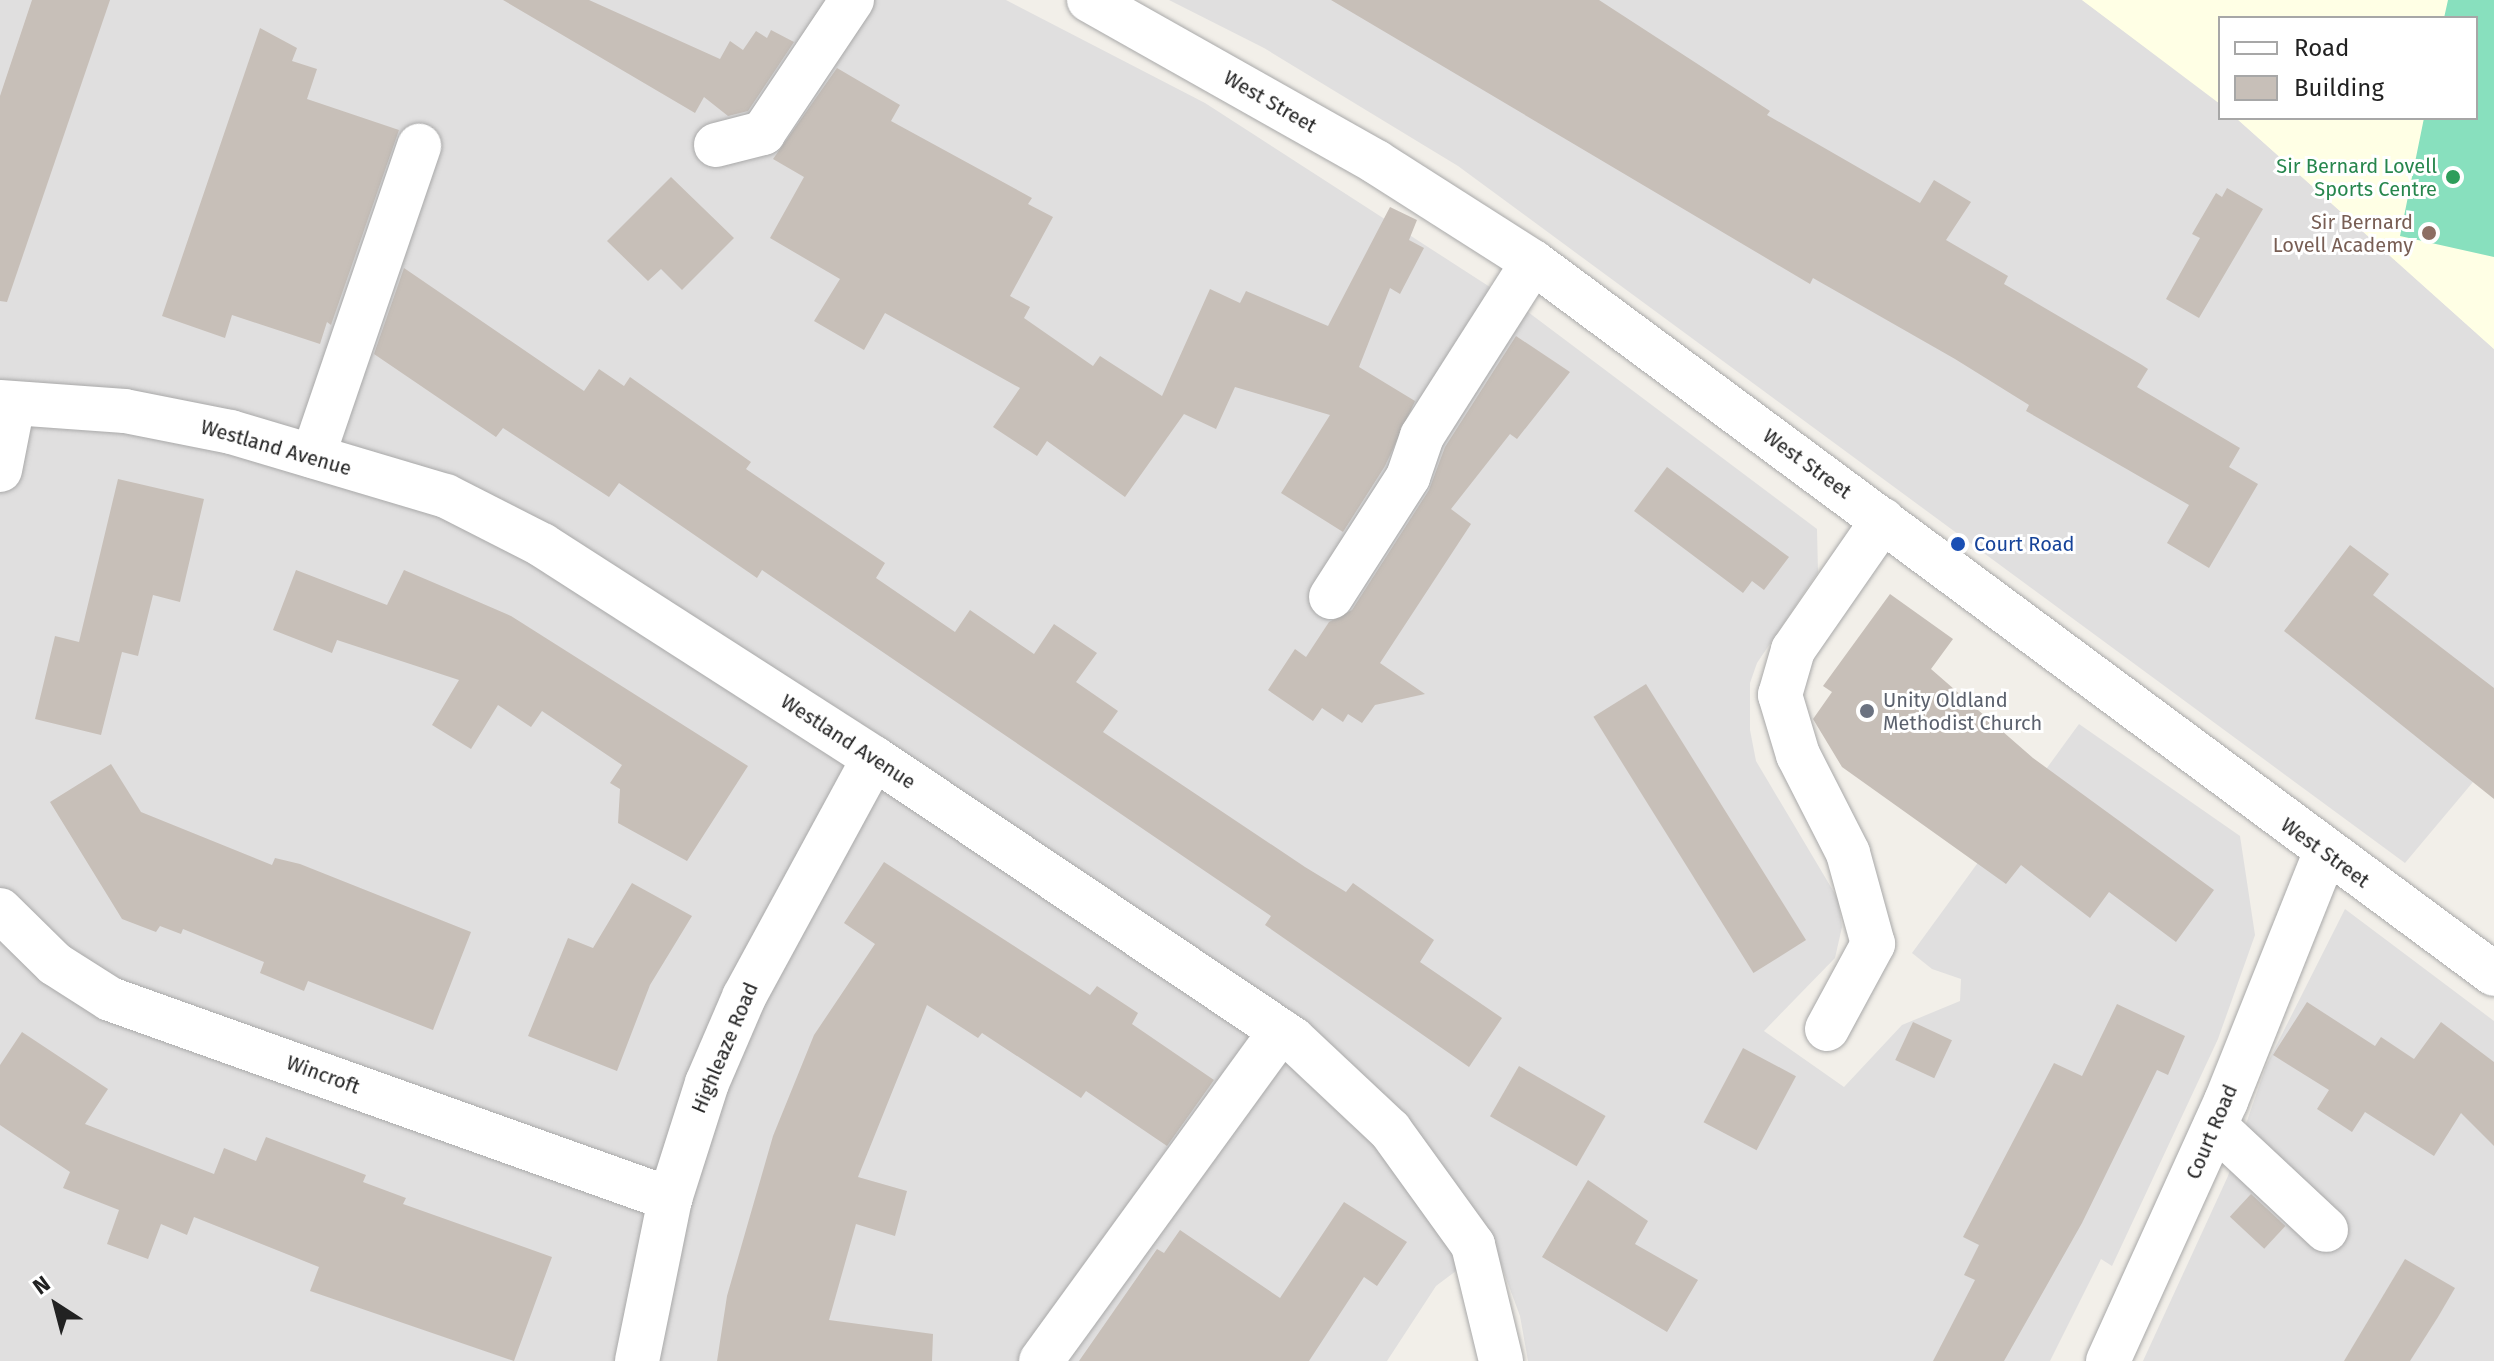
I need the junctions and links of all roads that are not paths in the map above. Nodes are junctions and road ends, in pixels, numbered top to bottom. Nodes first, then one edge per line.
1 (852, 0) edge
2 (1089, 0) edge
3 (716, 145) dead end
4 (419, 146) dead end
5 (1533, 262) junction
6 (7, 403) edge
7 (313, 456) junction
8 (0, 470) edge
9 (1883, 520) junction
10 (1331, 597) dead end
11 (874, 758) junction
12 (2325, 854) junction
13 (0, 910) edge
14 (2494, 974) edge
15 (1827, 1029) dead end
16 (1281, 1031) junction
17 (2215, 1126) junction
18 (670, 1199) junction
19 (2326, 1230) dead end
20 (1041, 1342) edge
21 (637, 1361) edge
22 (1501, 1361) edge
23 (2108, 1361) edge

1 - 3 street
2 - 5 street, West Street
4 - 7 street
5 - 9 street, West Street
5 - 10 street
6 - 7 street, Westland Avenue
6 - 8 street
7 - 11 street, Westland Avenue
9 - 12 street, West Street
9 - 15 street
11 - 16 street, Westland Avenue
11 - 18 street, Highleaze Road
12 - 14 street, West Street
12 - 17 street, Court Road
13 - 18 street, Wincroft
16 - 20 street
16 - 22 street, Westland Avenue
17 - 19 street
17 - 23 street, Court Road
18 - 21 street, Highleaze Road

